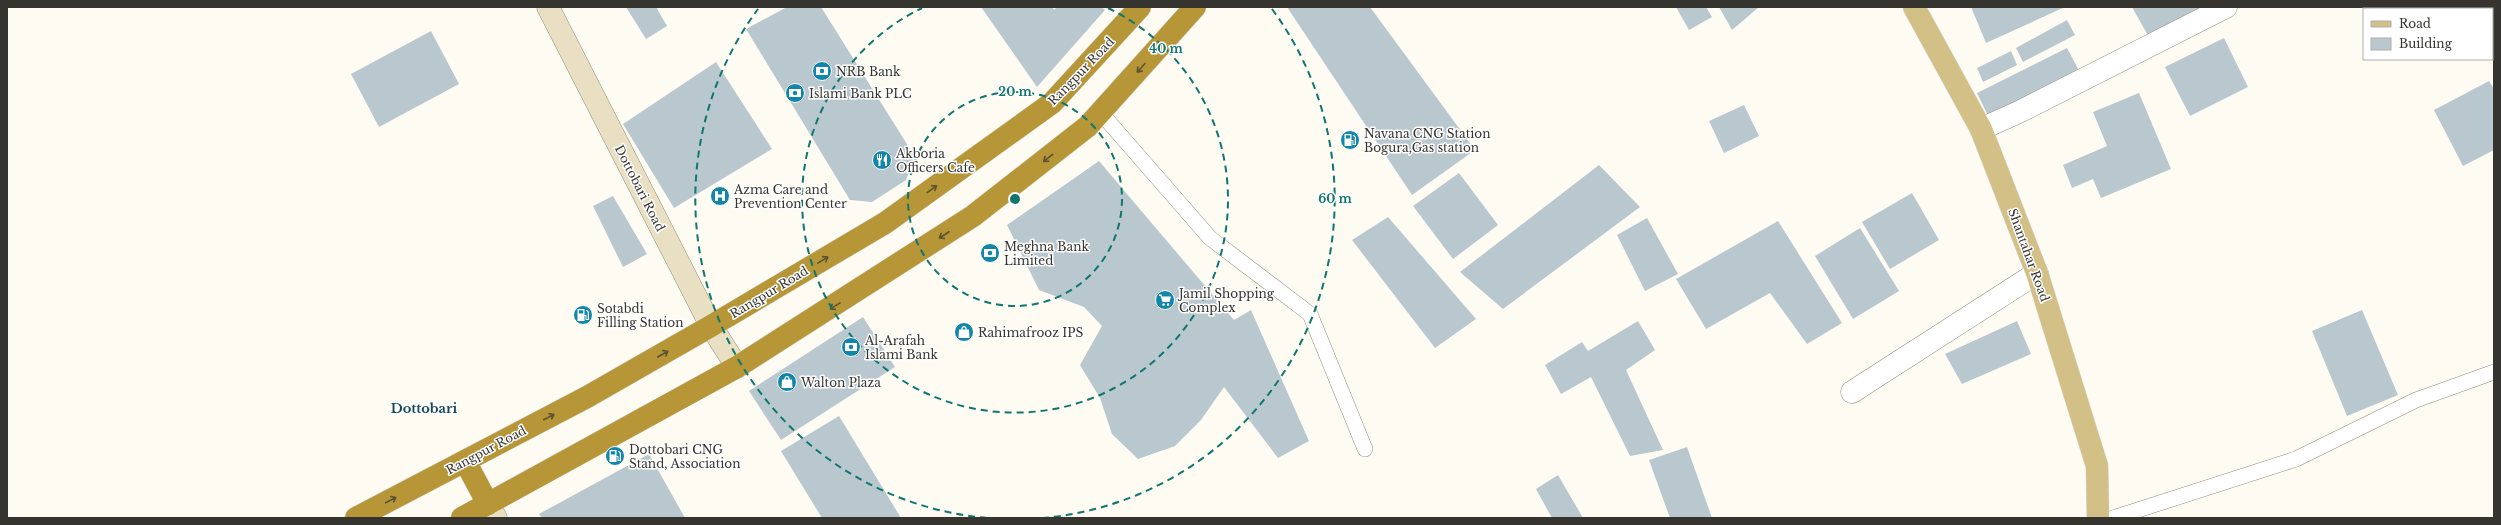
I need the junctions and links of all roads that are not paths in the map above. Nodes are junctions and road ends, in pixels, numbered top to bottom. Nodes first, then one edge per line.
1 (548, 7) edge
2 (1140, 7) edge
3 (1195, 7) edge
4 (1914, 7) edge
5 (2226, 7) edge
6 (1101, 113) junction
7 (1981, 129) junction
8 (2037, 273) junction
9 (712, 326) junction
10 (737, 367) junction
11 (2494, 372) edge
12 (1852, 392) dead end
13 (1365, 449) dead end
14 (465, 461) junction
15 (492, 511) edge
16 (356, 518) edge
17 (462, 518) edge
18 (2098, 518) edge
19 (2114, 518) edge

1 - 9 street, Dottobari Road
9 -> 2 highway, Rangpur Road
3 -> 6 highway
4 - 7 main road, Shantahar Road
5 - 7 street
6 -> 10 highway
6 - 13 lane
7 - 8 main road, Shantahar Road
8 - 12 street
8 - 18 main road, Shantahar Road
9 - 10 street, Dottobari Road
14 -> 9 highway, Rangpur Road
10 - 15 highway
11 - 19 lane
14 - 15 highway
16 -> 14 highway, Rangpur Road
15 - 17 highway

